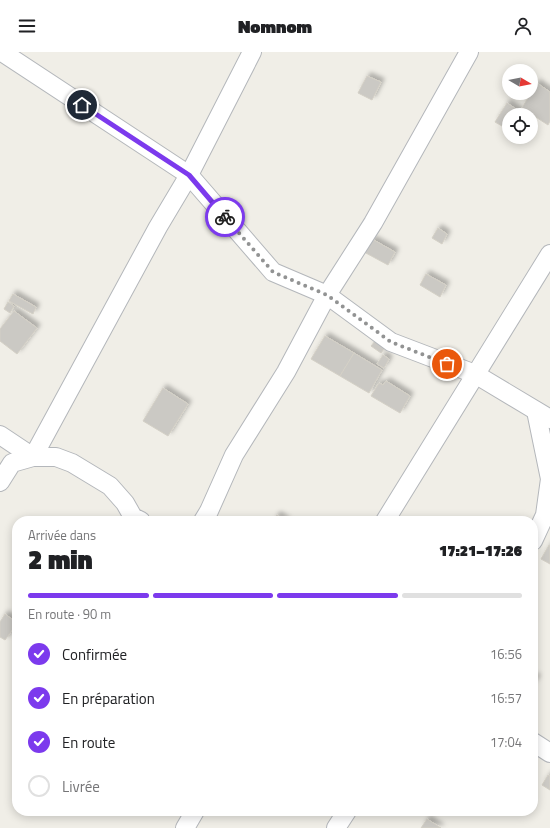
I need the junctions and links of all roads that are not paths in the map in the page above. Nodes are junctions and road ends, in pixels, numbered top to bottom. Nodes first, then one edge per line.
1 (2, 52) edge
2 (252, 52) edge
3 (469, 52) edge
4 (189, 175) junction
5 (550, 254) edge
6 (327, 295) junction
7 (475, 374) junction
8 (543, 415) edge
9 (0, 435) edge
10 (33, 457) junction
11 (550, 479) edge
12 (0, 482) edge
13 (132, 516) edge
14 (206, 516) edge
15 (388, 516) edge
16 (538, 530) edge
17 (538, 745) edge
18 (550, 753) edge
19 (344, 816) edge
20 (336, 828) edge

1 - 4 street
2 - 4 street
3 - 6 street
4 - 6 street
4 - 10 street
5 - 7 street
6 - 7 street
6 - 14 street
7 - 8 street
7 - 15 street
8 - 11 street
9 - 10 street
10 - 12 street
10 - 13 street
11 - 16 street
17 - 18 street
19 - 20 street

